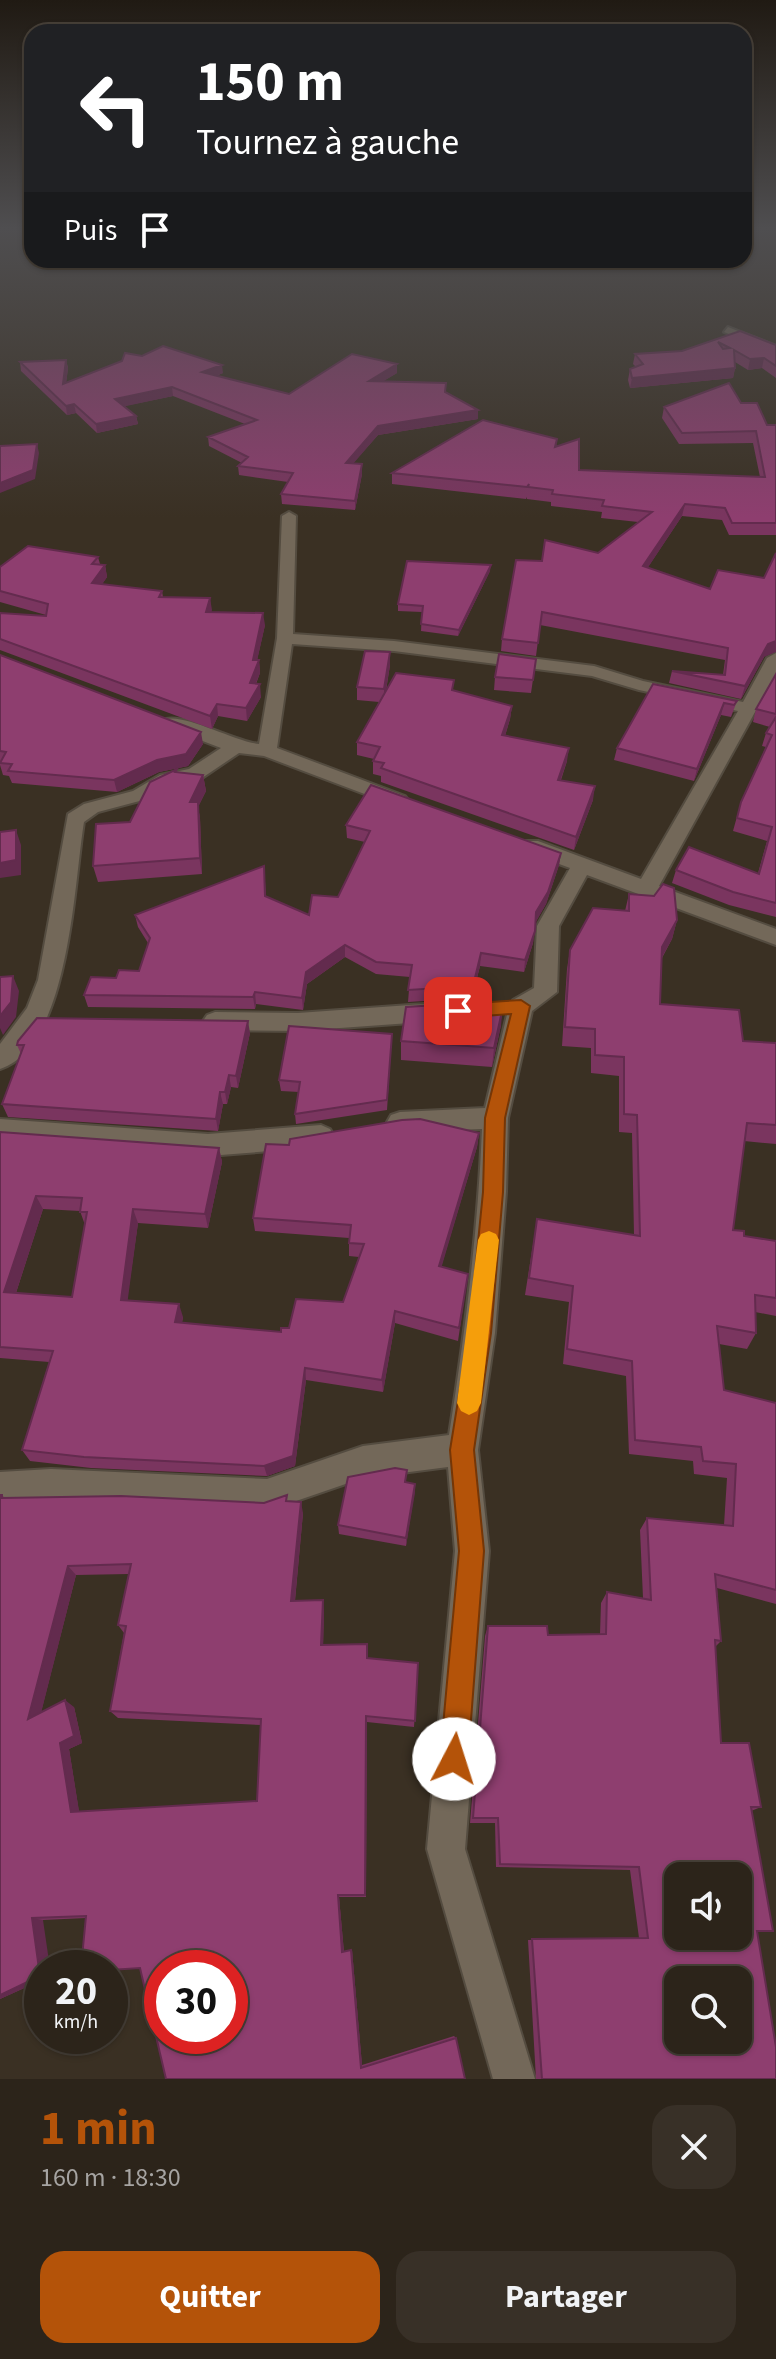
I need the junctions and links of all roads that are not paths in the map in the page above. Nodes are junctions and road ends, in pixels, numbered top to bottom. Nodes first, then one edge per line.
1 (728, 330) dead end
2 (776, 350) edge
3 (289, 516) dead end
4 (285, 638) junction
5 (776, 658) edge
6 (748, 708) junction
7 (151, 715) edge
8 (235, 747) junction
9 (267, 751) junction
10 (416, 806) edge
11 (514, 840) edge
12 (583, 863) junction
13 (647, 887) junction
14 (776, 937) edge
15 (521, 1006) junction
16 (489, 1009) edge
17 (458, 1011) edge
18 (37, 1019) junction
19 (67, 1019) edge
20 (191, 1021) edge
21 (0, 1060) edge
22 (495, 1118) junction
23 (370, 1126) edge
24 (0, 1130) edge
25 (344, 1131) edge
26 (462, 1450) junction
27 (0, 1488) edge
28 (514, 2079) edge

1 - 2 street
3 - 4 street
4 - 6 street
4 - 9 street
5 - 6 street
6 - 13 street
7 - 8 street
8 - 9 street
8 - 18 street
9 - 10 street
11 - 12 street
12 - 13 street
12 - 15 street
13 - 14 street
15 - 16 street
15 - 22 street
17 - 20 street
18 - 19 street
18 - 21 street
22 - 23 street
22 - 26 street
24 - 25 street
26 - 27 street
26 - 28 street

